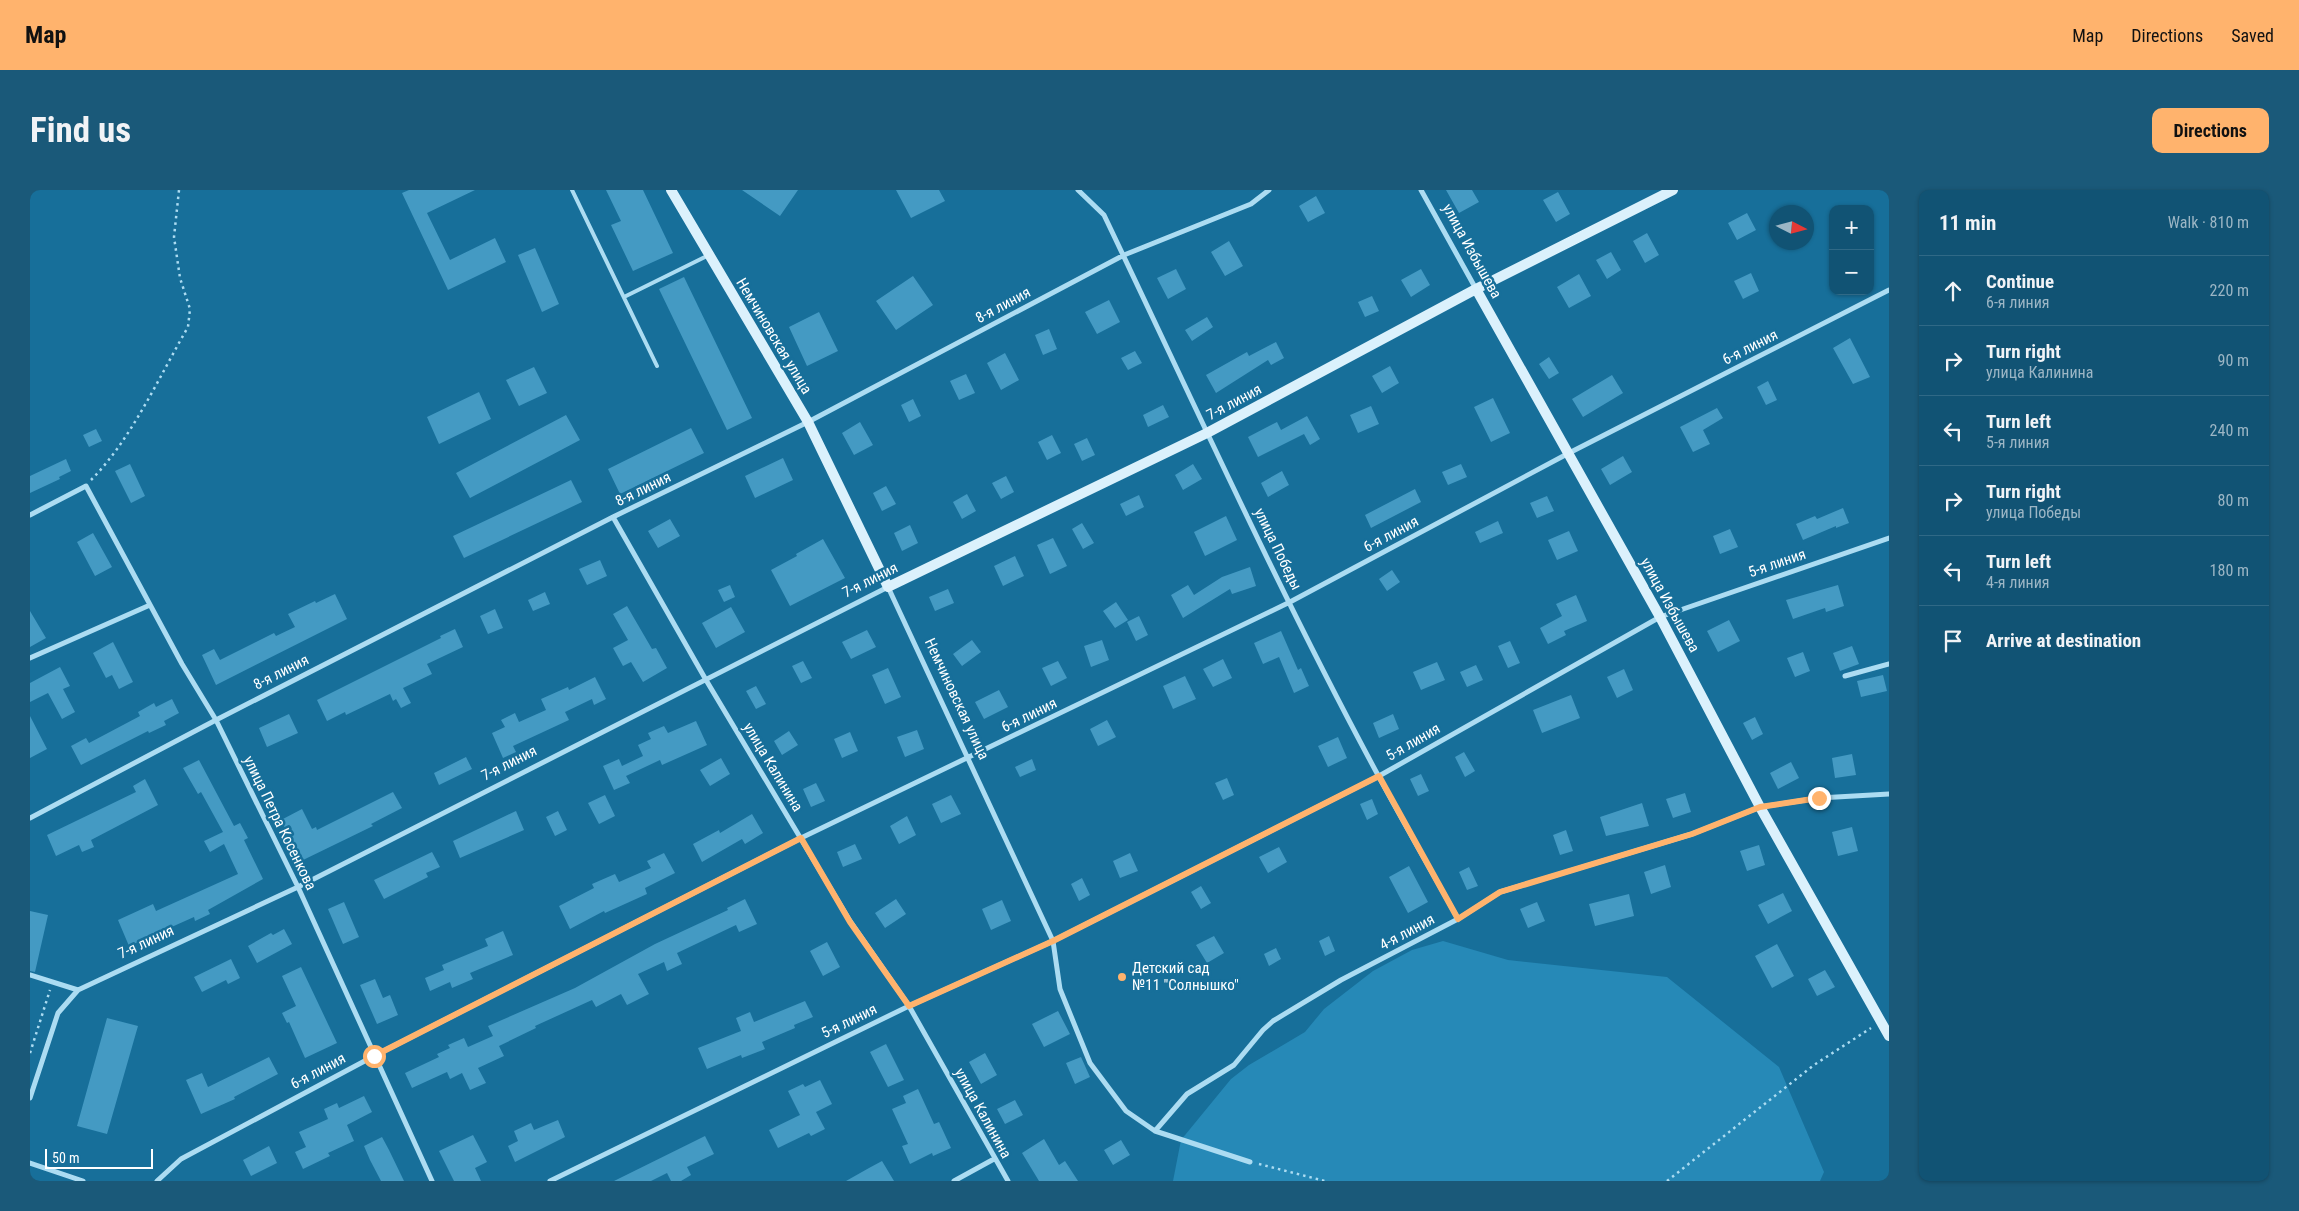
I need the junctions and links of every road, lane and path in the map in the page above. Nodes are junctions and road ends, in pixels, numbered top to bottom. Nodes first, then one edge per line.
1 (178, 190) edge
2 (572, 190) edge
3 (671, 190) edge
4 (1078, 190) edge
5 (1269, 190) edge
6 (1421, 190) edge
7 (1673, 190) edge
8 (709, 255) junction
9 (1124, 255) junction
10 (1476, 289) junction
11 (1889, 290) edge
12 (624, 297) junction
13 (657, 366) dead end
14 (808, 422) junction
15 (1207, 433) junction
16 (1569, 454) junction
17 (86, 486) junction
18 (30, 515) edge
19 (613, 517) junction
20 (1889, 538) edge
21 (888, 587) junction
22 (1290, 602) junction
23 (150, 605) junction
24 (1660, 617) junction
25 (30, 658) edge
26 (1889, 664) edge
27 (1845, 676) dead end
28 (706, 680) junction
29 (216, 720) junction
30 (969, 758) junction
31 (1379, 776) junction
32 (1889, 794) edge
33 (1760, 807) junction
34 (30, 818) edge
35 (801, 838) junction
36 (298, 887) junction
37 (1458, 919) junction
38 (1053, 941) junction
39 (30, 975) edge
40 (52, 982) junction
41 (78, 990) junction
42 (909, 1006) junction
43 (1881, 1022) junction
44 (1889, 1036) edge
45 (30, 1053) edge
46 (374, 1056) junction
47 (30, 1098) edge
48 (1154, 1131) junction
49 (994, 1159) junction
50 (1250, 1162) joint
51 (30, 1163) edge
52 (83, 1181) edge
53 (157, 1181) edge
54 (432, 1181) edge
55 (550, 1181) edge
56 (954, 1181) edge
57 (1008, 1181) edge
58 (1325, 1181) edge
59 (1667, 1181) edge

1 - 17 path
2 - 12 lane
3 - 8 main road, Немчиновская улица
4 - 9 street, улица Победы
5 - 9 street, 8-я линия
6 - 10 street, улица Избышева
7 - 10 main road, 7-я линия
8 - 12 lane
8 - 14 main road, Немчиновская улица
9 - 14 street, 8-я линия
9 - 15 street, улица Победы
10 - 15 main road, 7-я линия
10 - 16 main road, улица Избышева
11 - 16 street, 6-я линия
12 - 13 lane
14 - 19 street, 8-я линия
14 - 21 main road, Немчиновская улица
15 - 21 main road, 7-я линия
15 - 22 street, улица Победы
16 - 22 street, 6-я линия
16 - 24 main road, улица Избышева
17 - 18 street
17 - 23 street, улица Петра Косенкова
19 - 28 street, улица Калинина
19 - 29 street, 8-я линия
20 - 24 street, 5-я линия
21 - 28 street, 7-я линия
21 - 30 street, Немчиновская улица
22 - 30 street, 6-я линия
22 - 31 street, улица Победы
23 - 25 street
23 - 29 street, улица Петра Косенкова
24 - 31 street, 5-я линия
24 - 33 main road, улица Избышева
26 - 27 street
28 - 35 street, улица Калинина
28 - 36 street, 7-я линия
29 - 34 street, 8-я линия
29 - 36 street, улица Петра Косенкова
30 - 35 street, 6-я линия
30 - 38 street, Немчиновская улица
31 - 37 street, улица Победы
31 - 38 street, 5-я линия
32 - 33 street, 4-я линия
33 - 37 street, 4-я линия
33 - 43 main road, улица Избышева
35 - 42 street, улица Калинина
35 - 46 street, 6-я линия
36 - 41 street, 7-я линия
36 - 46 street, улица Петра Косенкова
37 - 48 street, 4-я линия
38 - 42 street, 5-я линия
38 - 48 street, Немчиновская улица
39 - 40 street
40 - 41 street
40 - 45 path
41 - 47 street
42 - 49 street, улица Калинина
42 - 55 street, 5-я линия
43 - 44 main road, улица Избышева
43 - 59 path
46 - 53 street, 6-я линия
46 - 54 street, улица Петра Косенкова
48 - 50 street, Немчиновская улица
49 - 56 street
49 - 57 street, улица Калинина
50 - 58 path
51 - 52 street

